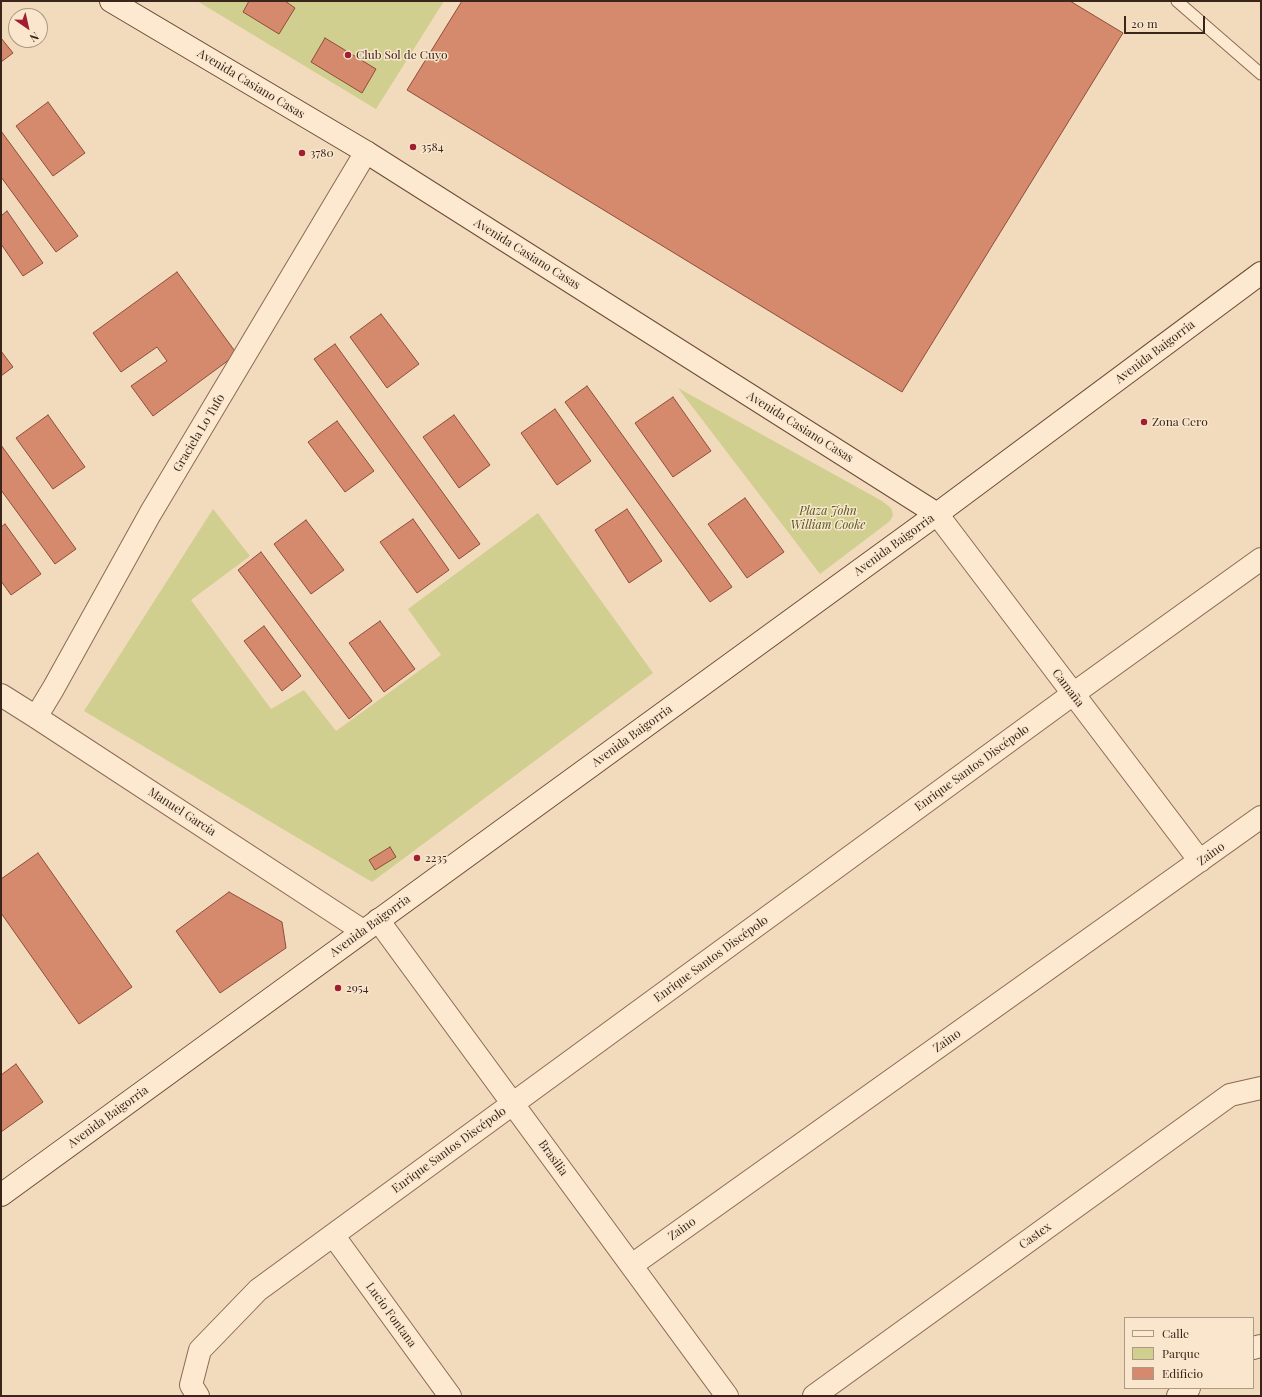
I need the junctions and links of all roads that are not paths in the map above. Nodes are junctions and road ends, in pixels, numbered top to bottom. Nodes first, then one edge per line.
1 (111, 1) edge
2 (1177, 1) edge
3 (1261, 74) edge
4 (366, 152) junction
5 (1261, 273) edge
6 (937, 514) junction
7 (1261, 559) edge
8 (1073, 694) junction
9 (1, 695) edge
10 (36, 716) junction
11 (1261, 817) edge
12 (1200, 861) junction
13 (371, 925) junction
14 (1261, 1088) edge
15 (513, 1104) junction
16 (1, 1195) edge
17 (333, 1235) junction
18 (632, 1265) junction
19 (1188, 1389) edge
20 (194, 1391) edge
21 (450, 1396) edge
22 (727, 1396) edge
23 (814, 1396) edge
24 (1178, 1396) edge

1 - 4 street, Avenida Casiano Casas
2 - 3 lane
4 - 6 street, Avenida Casiano Casas
4 - 10 street, Graciela Lo Tufo
5 - 6 street, Avenida Baigorria
6 - 8 street, Camaña
6 - 13 street, Avenida Baigorria
7 - 8 street, Enrique Santos Discépolo
8 - 12 street, Camaña
8 - 15 street, Enrique Santos Discépolo
9 - 10 street, Manuel García
10 - 13 street, Manuel García
11 - 12 street, Zaino
12 - 18 street, Zaino
13 - 15 street, Brasilia
13 - 16 street, Avenida Baigorria
14 - 23 street, Castex
15 - 17 street, Enrique Santos Discépolo
15 - 18 street, Brasilia
17 - 20 street, Enrique Santos Discépolo
17 - 21 street, Lucio Fontana
18 - 22 street, Brasilia
19 - 24 street

